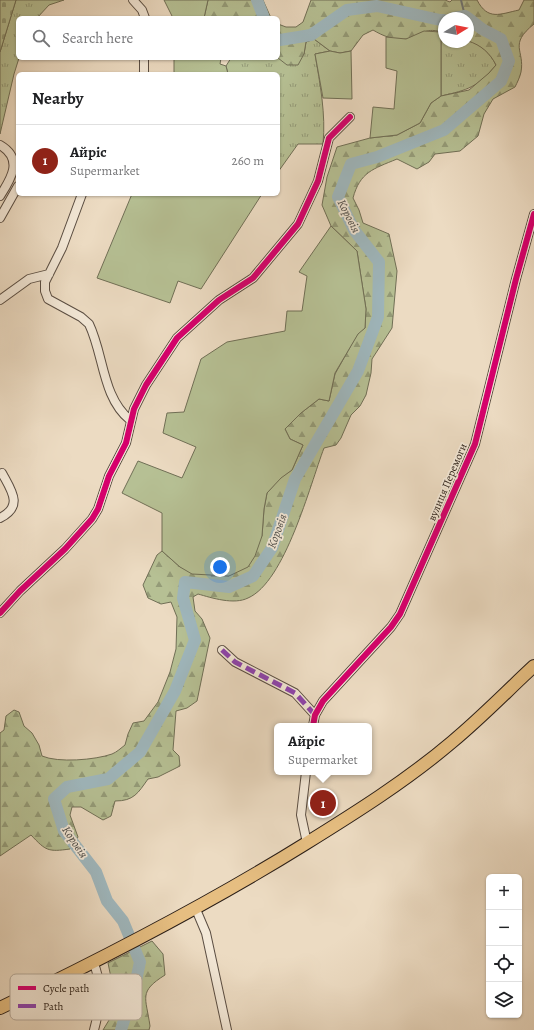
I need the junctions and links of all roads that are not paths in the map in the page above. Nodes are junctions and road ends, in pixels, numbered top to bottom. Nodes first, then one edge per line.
1 (133, 0) edge
2 (144, 16) edge
3 (144, 60) edge
4 (144, 72) edge
5 (350, 117) dead end
6 (0, 145) edge
7 (16, 190) edge
8 (0, 196) edge
9 (81, 196) edge
10 (534, 214) edge
11 (0, 218) edge
12 (48, 274) junction
13 (0, 300) edge
14 (130, 420) junction
15 (2, 473) dead end
16 (0, 518) edge
17 (0, 613) edge
18 (222, 650) dead end
19 (534, 666) edge
20 (315, 715) junction
21 (314, 723) edge
22 (306, 775) edge
23 (306, 843) junction
24 (195, 907) junction
25 (93, 962) junction
26 (69, 974) edge
27 (98, 974) edge
28 (10, 1003) edge
29 (0, 1008) edge
30 (96, 1020) edge
31 (94, 1030) edge
32 (227, 1030) edge

1 - 2 street
3 - 4 street
5 - 14 street
6 - 8 street
7 - 11 street
9 - 12 street
10 - 20 street, вулиця Перемоги
12 - 13 street
12 - 14 street
14 - 17 street
15 - 16 street
18 - 20 street
19 - 23 main road
20 - 21 street, вулиця Перемоги
22 - 23 street
23 - 24 main road
24 - 25 main road
24 - 32 street
25 - 26 main road
25 - 27 street
28 - 29 main road
30 - 31 street

